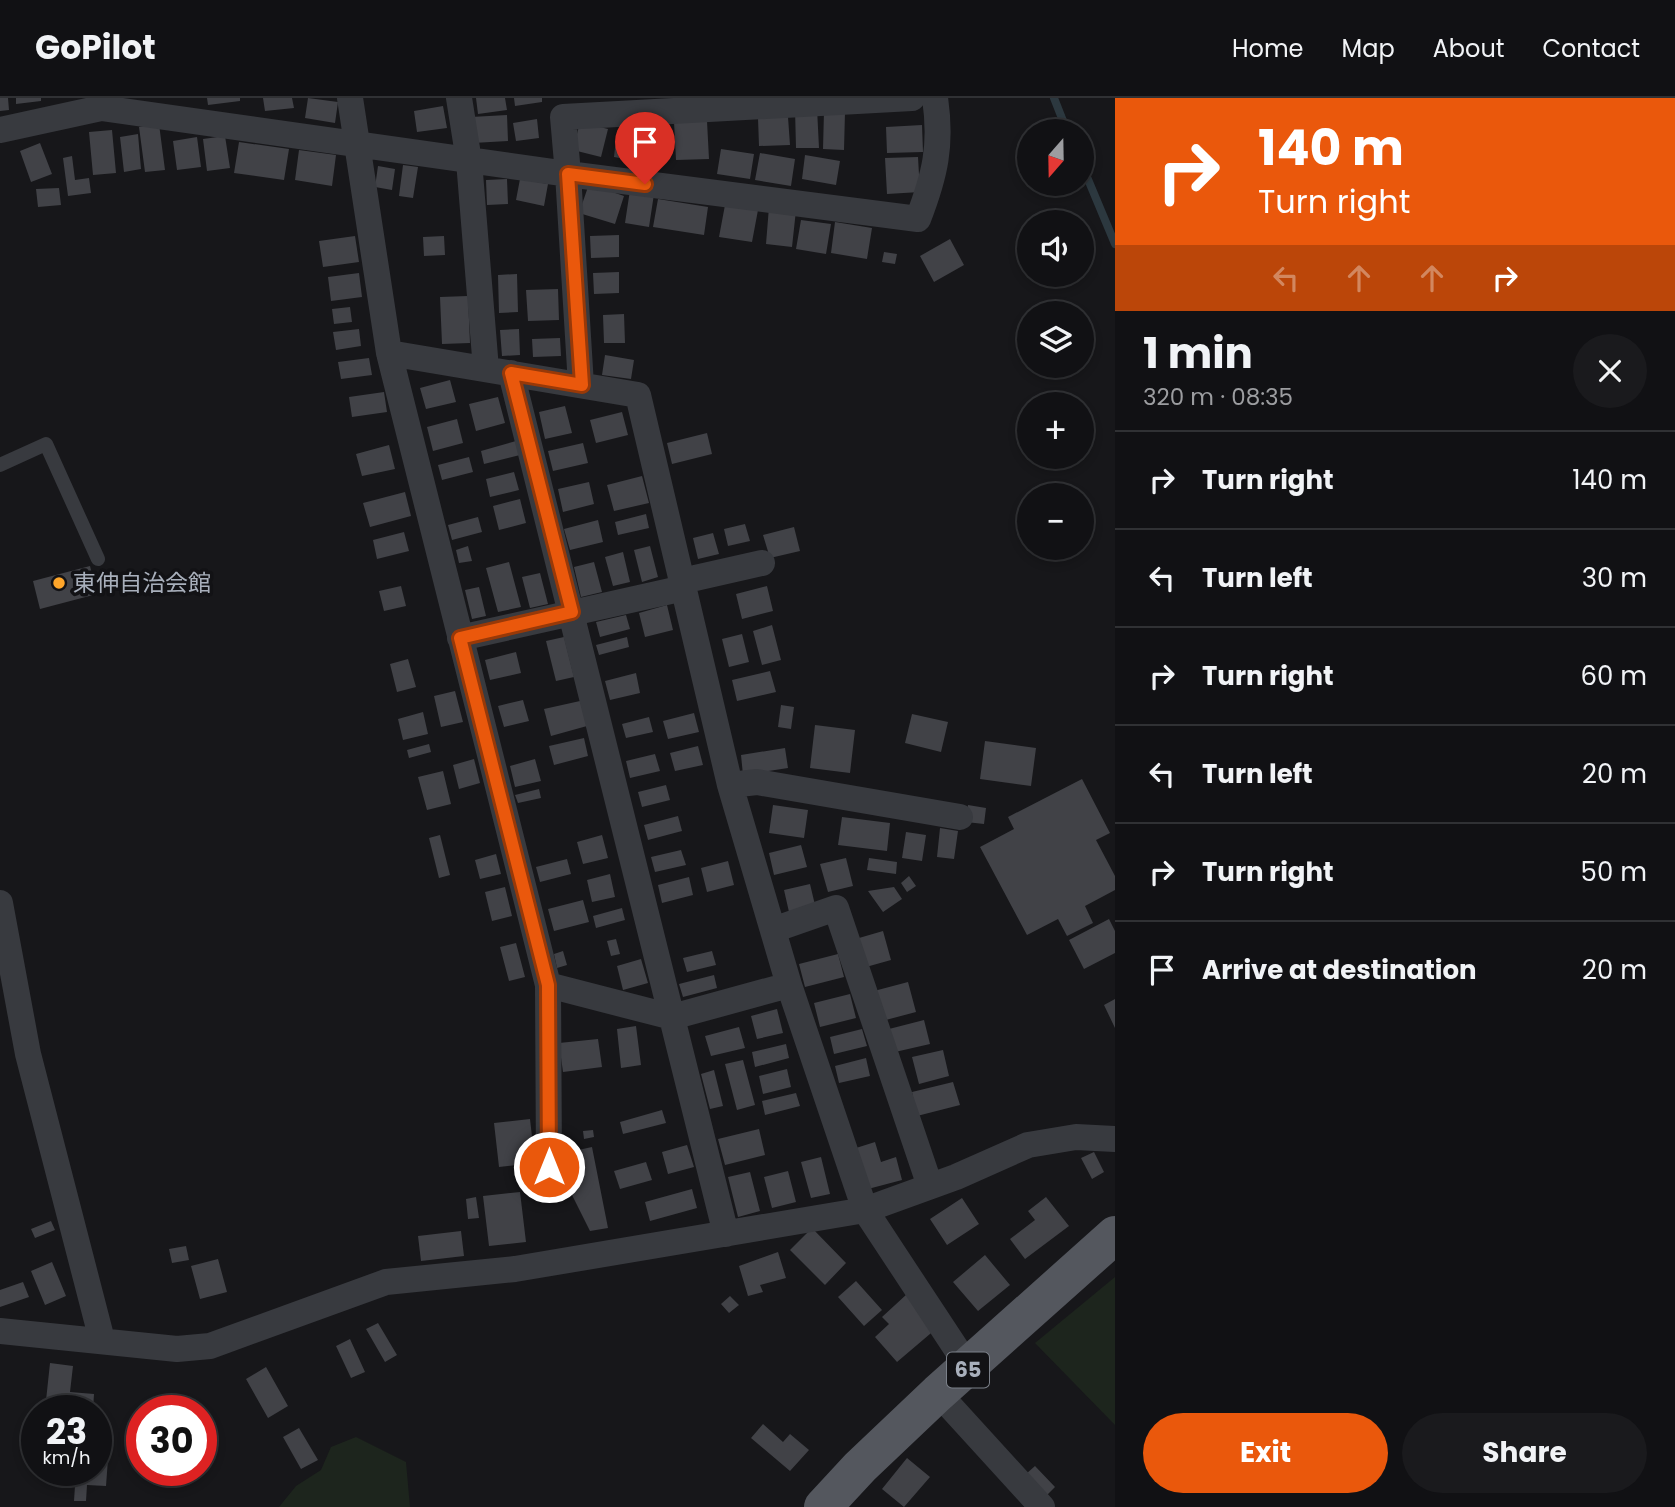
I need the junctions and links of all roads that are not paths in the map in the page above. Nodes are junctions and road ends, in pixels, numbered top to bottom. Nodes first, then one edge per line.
1 (351, 98) edge
2 (459, 98) edge
3 (912, 98) edge
4 (935, 98) edge
5 (52, 108) edge
6 (0, 130) edge
7 (356, 146) junction
8 (469, 161) junction
9 (568, 174) junction
10 (388, 353) junction
11 (498, 371) junction
12 (582, 385) junction
13 (0, 465) edge
14 (98, 559) dead end
15 (762, 562) dead end
16 (683, 584) junction
17 (572, 612) junction
18 (460, 638) junction
19 (730, 785) junction
20 (960, 817) dead end
21 (0, 903) edge
22 (773, 930) junction
23 (548, 985) junction
24 (789, 985) junction
25 (672, 1017) junction
26 (1115, 1139) edge
27 (549, 1167) dead end
28 (930, 1186) junction
29 (865, 1210) junction
30 (726, 1234) junction
31 (1115, 1235) edge
32 (0, 1331) edge
33 (102, 1340) junction
34 (969, 1368) junction
35 (938, 1394) junction
36 (823, 1507) edge
37 (1042, 1507) edge

1 - 7 street
2 - 8 street
3 - 9 street
4 - 9 street
5 - 6 street
5 - 7 street
7 - 8 street
7 - 10 street
8 - 9 street
8 - 11 street
9 - 12 street
10 - 11 street
10 - 18 street
11 - 12 street
11 - 17 street
12 - 16 street
13 - 14 lane
15 - 16 street
16 - 17 street
16 - 19 street
17 - 18 street
17 - 25 street
18 - 23 street
19 - 20 street
19 - 22 street
21 - 33 street
22 - 24 street
22 - 28 street
23 - 25 street
23 - 27 street
24 - 25 street
24 - 29 street
25 - 30 street
26 - 28 street
28 - 29 street
29 - 30 street
29 - 34 street
30 - 33 street
31 - 34 main road, 65
32 - 33 street
34 - 35 main road, 65
35 - 36 main road, 65
35 - 37 street

